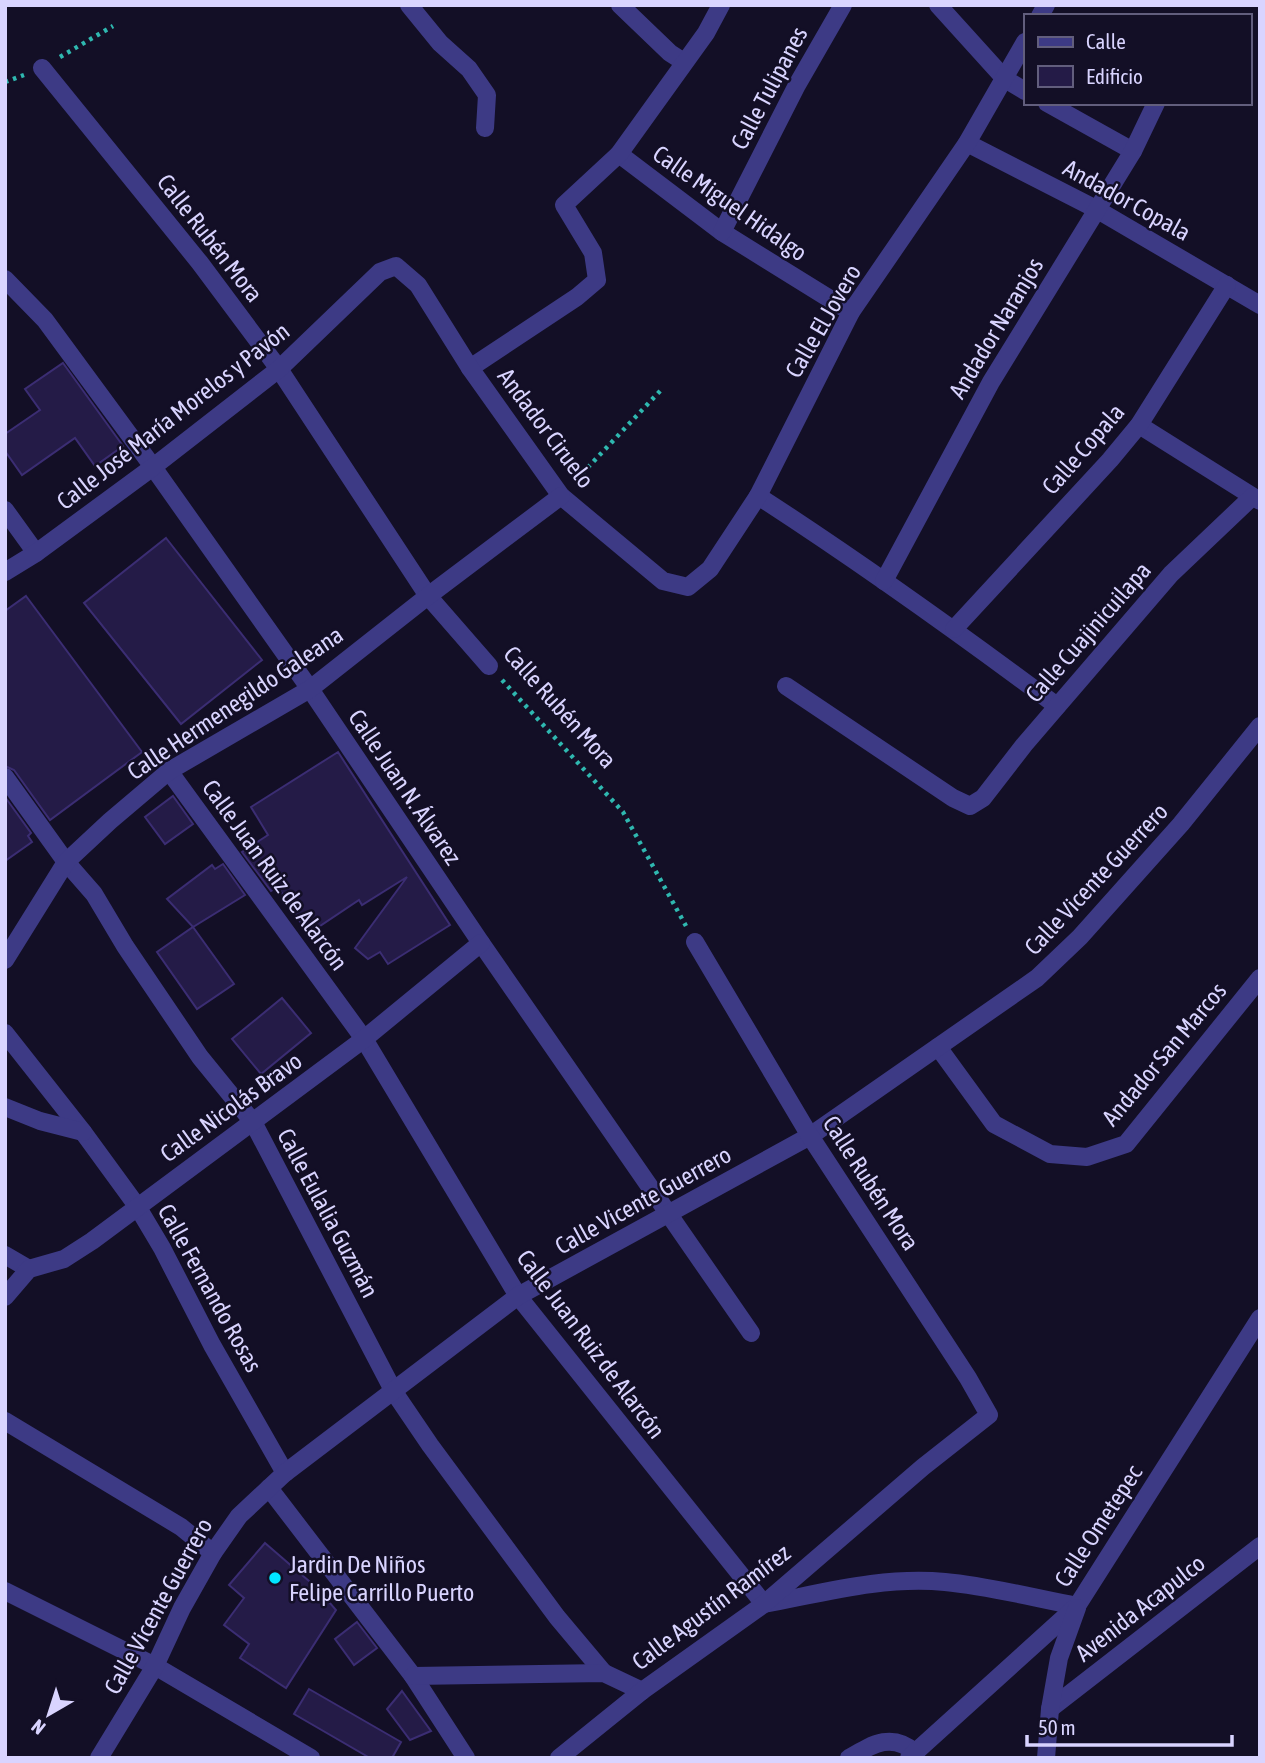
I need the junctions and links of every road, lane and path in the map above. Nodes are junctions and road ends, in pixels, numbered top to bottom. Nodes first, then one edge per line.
1 (409, 5) edge
2 (620, 5) edge
3 (721, 5) edge
4 (843, 5) edge
5 (938, 5) edge
6 (1024, 44) edge
7 (684, 62) junction
8 (42, 68) dead end
9 (1005, 79) junction
10 (1024, 90) edge
11 (1051, 105) edge
12 (1155, 105) edge
13 (485, 128) dead end
14 (967, 143) junction
15 (1133, 151) junction
16 (619, 154) junction
17 (1096, 209) junction
18 (722, 232) junction
19 (396, 266) joint
20 (5, 279) edge
21 (1227, 285) junction
22 (1260, 305) edge
23 (851, 312) junction
24 (470, 368) junction
25 (279, 369) junction
26 (661, 390) dead end
27 (1139, 425) junction
28 (153, 467) junction
29 (561, 496) junction
30 (758, 496) junction
31 (1256, 499) edge
32 (5, 510) edge
33 (36, 553) junction
34 (5, 572) edge
35 (884, 581) junction
36 (688, 587) joint
37 (428, 596) junction
38 (954, 629) junction
39 (489, 666) joint
40 (786, 686) dead end
41 (310, 689) junction
42 (1057, 706) junction
43 (1260, 726) edge
44 (169, 771) junction
45 (5, 777) edge
46 (66, 862) junction
47 (695, 942) joint
48 (481, 943) junction
49 (5, 960) edge
50 (1260, 978) edge
51 (5, 1033) edge
52 (364, 1039) junction
53 (938, 1047) junction
54 (5, 1107) edge
55 (253, 1122) junction
56 (83, 1132) junction
57 (810, 1136) junction
58 (137, 1206) junction
59 (669, 1213) junction
60 (5, 1255) edge
61 (29, 1269) junction
62 (519, 1296) junction
63 (5, 1297) edge
64 (1260, 1318) edge
65 (751, 1332) dead end
66 (394, 1392) junction
67 (989, 1415) joint
68 (5, 1421) edge
69 (285, 1473) junction
70 (269, 1488) junction
71 (1260, 1546) edge
72 (213, 1553) junction
73 (5, 1591) edge
74 (764, 1604) junction
75 (1077, 1606) junction
76 (155, 1666) junction
77 (604, 1673) junction
78 (413, 1676) junction
79 (642, 1691) junction
80 (1050, 1709) junction
81 (913, 1755) edge
82 (99, 1758) edge
83 (311, 1758) edge
84 (466, 1758) edge
85 (559, 1758) edge
86 (849, 1758) edge
87 (1046, 1758) edge

1 - 13 street
2 - 7 street
3 - 7 street
4 - 18 street, Calle Tulipanes
5 - 9 street
6 - 9 street, Calle El Jovero
7 - 16 street
8 - 25 street, Calle Rubén Mora
9 - 10 street
9 - 14 street, Calle El Jovero
11 - 15 street, Andador Copala
12 - 15 street, Andador Naranjos
14 - 17 street, Andador Copala
14 - 23 street, Calle El Jovero
15 - 17 street, Andador Naranjos
16 - 18 street, Calle Miguel Hidalgo
16 - 24 street
17 - 21 street, Andador Copala
17 - 35 street, Andador Naranjos
18 - 23 street, Calle Miguel Hidalgo
19 - 24 street, Andador Ciruelo
19 - 25 street, Calle José María Morelos y Pavón
20 - 28 street, Calle Juan N. Álvarez
21 - 22 street, Andador Copala
21 - 27 street, Calle Copala
23 - 30 street, Calle El Jovero
24 - 29 street, Andador Ciruelo
25 - 28 street, Calle José María Morelos y Pavón
25 - 37 street, Calle Rubén Mora
26 - 29 path
27 - 31 street
27 - 38 street, Calle Copala
28 - 33 street, Calle José María Morelos y Pavón
28 - 41 street, Calle Juan N. Álvarez
29 - 36 street, Andador Ciruelo
29 - 37 street, Calle Hermenegildo Galeana
30 - 35 street
30 - 36 street, Calle El Jovero
31 - 42 street, Calle Cuajinicuilapa
32 - 33 street
33 - 34 street, Calle José María Morelos y Pavón
35 - 38 street
37 - 39 street, Calle Rubén Mora
37 - 41 street, Calle Hermenegildo Galeana
38 - 42 street
39 - 47 path, Calle Rubén Mora
40 - 42 street, Calle Cuajinicuilapa
41 - 44 street, Calle Hermenegildo Galeana
41 - 48 street, Calle Juan N. Álvarez
43 - 53 street, Calle Vicente Guerrero
44 - 46 street, Calle Hermenegildo Galeana
44 - 52 street, Calle Juan Ruiz de Alarcón
45 - 46 street, Calle Eulalia Guzmán
46 - 49 street, Calle Hermenegildo Galeana
46 - 55 street, Calle Eulalia Guzmán
47 - 57 street, Calle Rubén Mora
48 - 52 street, Calle Nicolás Bravo
48 - 59 street, Calle Juan N. Álvarez
50 - 53 street, Andador San Marcos
51 - 56 street, Calle Fernando Rosas
52 - 55 street, Calle Nicolás Bravo
52 - 62 street, Calle Juan Ruiz de Alarcón
53 - 57 street, Calle Vicente Guerrero
54 - 56 street
55 - 58 street, Calle Nicolás Bravo
55 - 66 street, Calle Eulalia Guzmán
56 - 58 street, Calle Fernando Rosas
57 - 59 street, Calle Vicente Guerrero
57 - 67 street, Calle Rubén Mora
58 - 61 street, Calle Nicolás Bravo
58 - 69 street, Calle Fernando Rosas
59 - 62 street, Calle Vicente Guerrero
59 - 65 street, Calle Juan N. Álvarez
60 - 61 street
61 - 63 street
62 - 66 street, Calle Vicente Guerrero
62 - 74 street, Calle Juan Ruiz de Alarcón
64 - 75 street, Calle Ometepec
66 - 69 street, Calle Vicente Guerrero
66 - 77 street, Calle Eulalia Guzmán
67 - 74 street, Calle Agustín Ramírez
68 - 72 street
69 - 70 street, Calle Vicente Guerrero
70 - 72 street, Calle Vicente Guerrero
70 - 78 street
71 - 80 street, Avenida Acapulco
72 - 76 street, Calle Vicente Guerrero
73 - 76 street
74 - 75 street
74 - 79 street, Calle Agustín Ramírez
75 - 80 street
75 - 81 street, Calle Ometepec
76 - 82 street, Calle Vicente Guerrero
76 - 83 street
77 - 78 street, Calle Agustín Ramírez
77 - 79 street, Calle Agustín Ramírez
78 - 84 street
79 - 85 street
80 - 87 street
81 - 86 street

